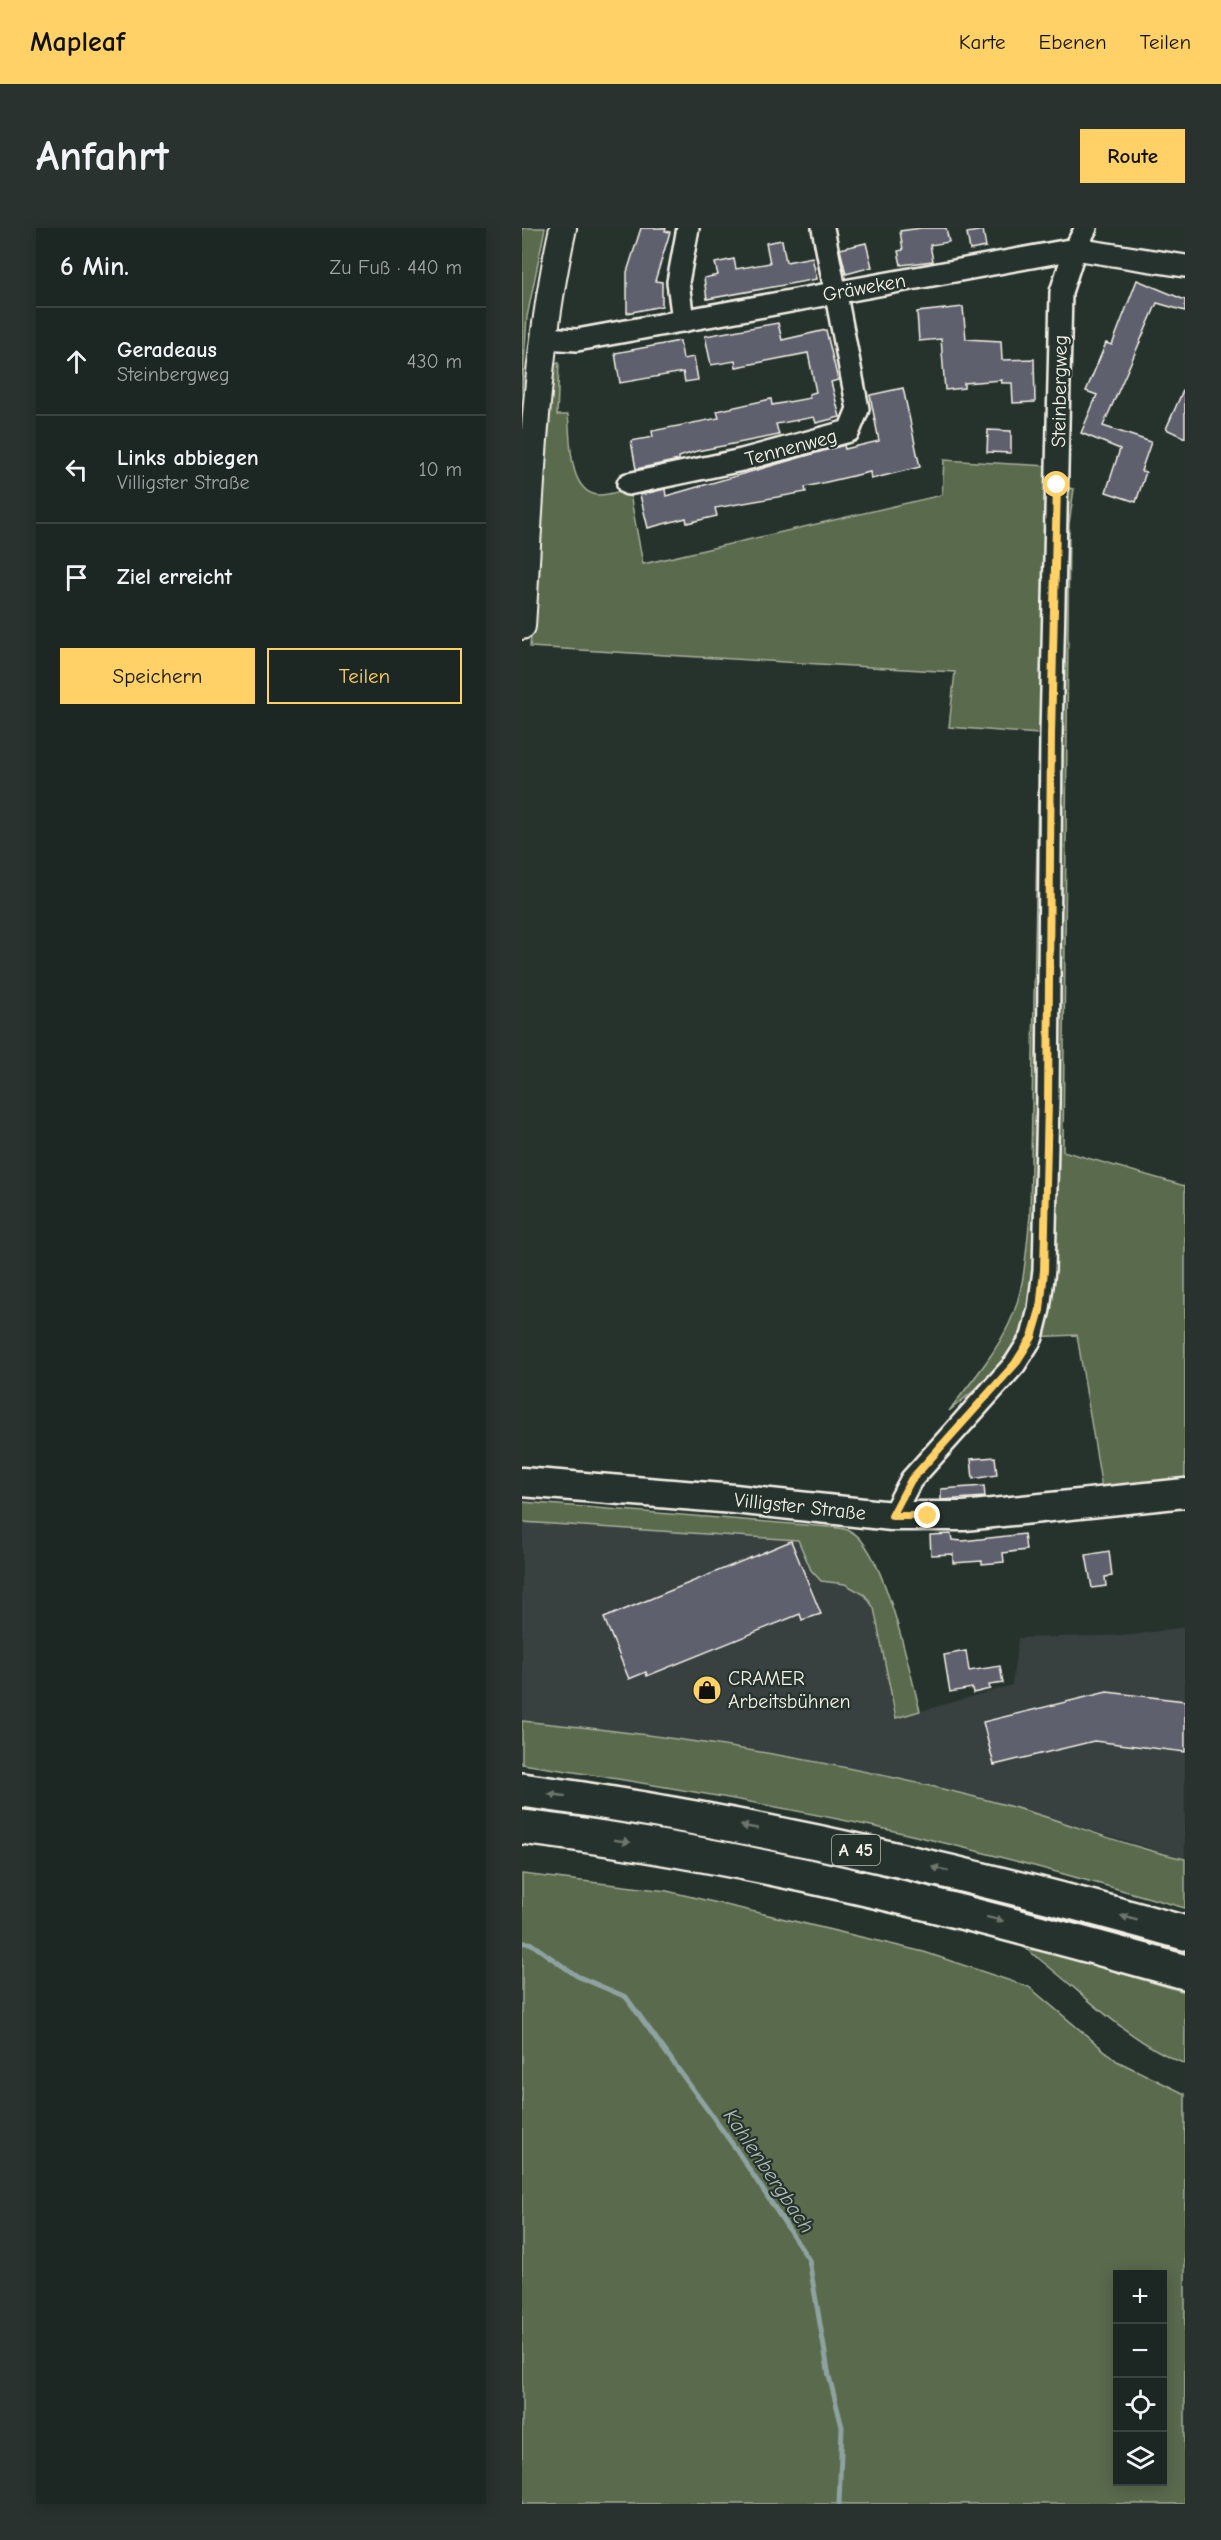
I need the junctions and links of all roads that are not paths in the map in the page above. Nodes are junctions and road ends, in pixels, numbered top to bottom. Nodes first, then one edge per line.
1 (563, 228) edge
2 (688, 228) edge
3 (823, 228) edge
4 (1086, 228) edge
5 (1075, 249) junction
6 (1185, 266) edge
7 (835, 292) junction
8 (683, 321) junction
9 (544, 338) junction
10 (628, 484) dead end
11 (522, 626) edge
12 (522, 1482) edge
13 (1185, 1493) edge
14 (892, 1516) junction
15 (522, 1790) edge
16 (522, 1827) edge
17 (1185, 1933) edge
18 (1185, 1972) edge

1 - 9 street
2 - 8 street
3 - 7 street
4 - 5 street, Steinbergweg
5 - 6 street, Gräweken
5 - 7 street, Gräweken
5 - 14 street, Steinbergweg
7 - 8 street, Gräweken
7 - 10 street, Tennenweg
8 - 9 street, Gräweken
9 - 11 street
12 - 14 main road, Villigster Straße
13 - 14 main road, Villigster Straße
17 -> 15 highway, A 45
16 -> 18 highway, A 45

